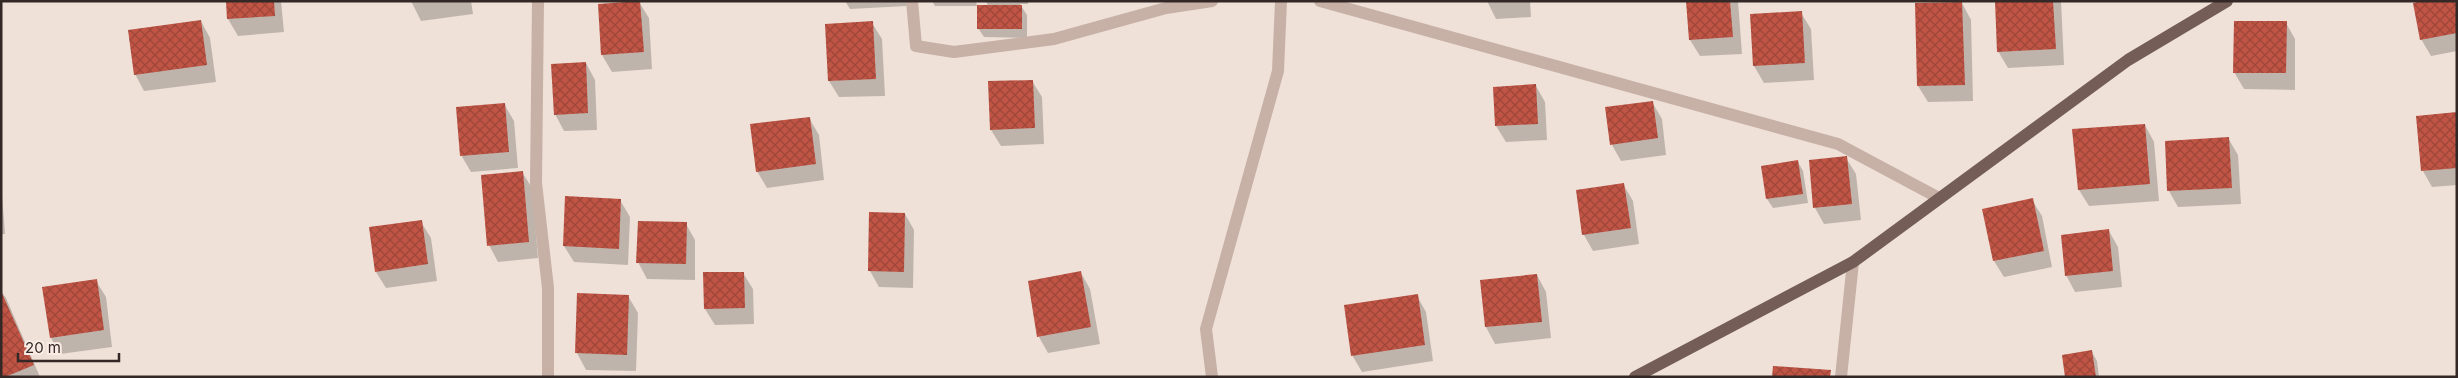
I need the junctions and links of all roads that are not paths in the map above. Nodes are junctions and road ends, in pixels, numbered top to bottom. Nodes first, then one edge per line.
1 (538, 1) edge
2 (912, 1) edge
3 (1212, 1) edge
4 (1281, 1) edge
5 (1320, 1) edge
6 (2227, 1) edge
7 (1939, 198) junction
8 (1853, 262) junction
9 (548, 377) edge
10 (1212, 377) edge
11 (1635, 377) edge
12 (1841, 377) edge

1 - 9 street
2 - 3 street
4 - 10 street
5 - 7 street
6 - 7 main road
7 - 8 main road
8 - 11 main road
8 - 12 street

